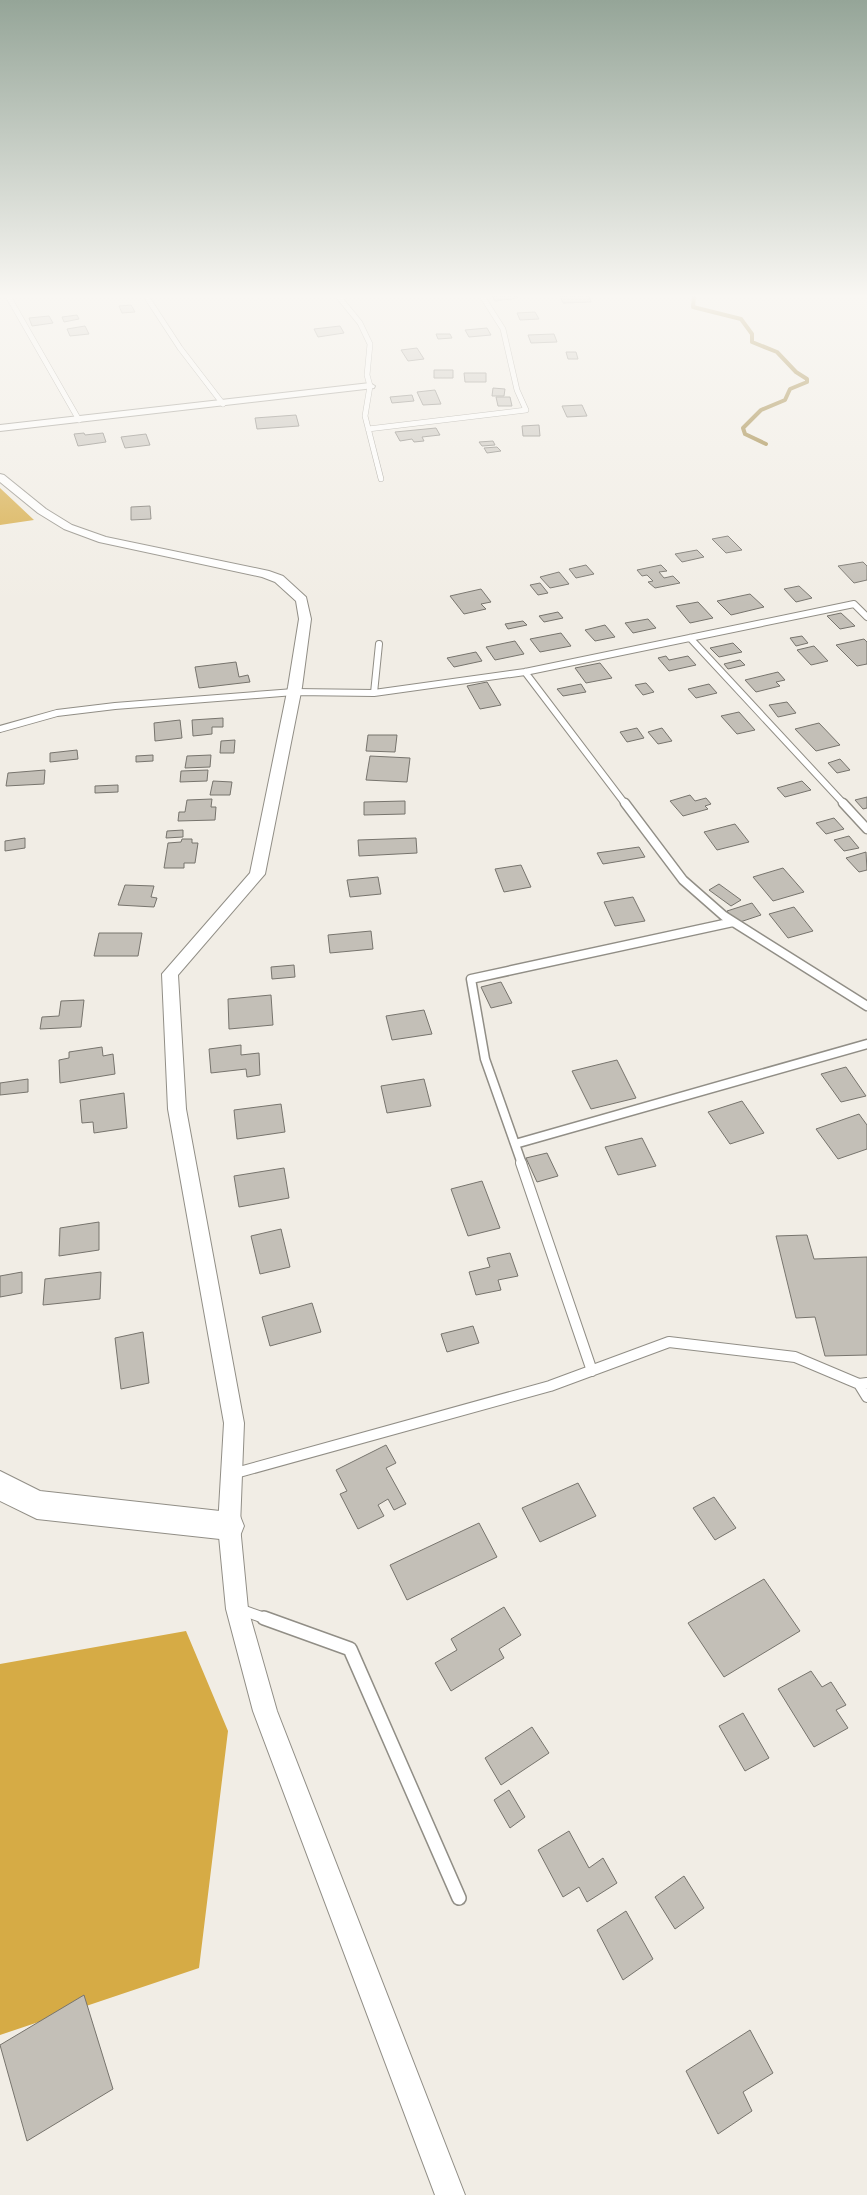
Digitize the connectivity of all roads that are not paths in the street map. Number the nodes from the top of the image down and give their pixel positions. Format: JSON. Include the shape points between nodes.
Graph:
{"nodes":[{"id":1,"x":67,"y":398,"type":"edge"},
{"id":2,"x":219,"y":398,"type":"edge"},
{"id":3,"x":268,"y":398,"type":"edge"},
{"id":4,"x":368,"y":398,"type":"edge"},
{"id":5,"x":521,"y":398,"type":"edge"},
{"id":6,"x":223,"y":404,"type":"junction"},
{"id":7,"x":79,"y":420,"type":"junction"},
{"id":8,"x":0,"y":428,"type":"edge"},
{"id":9,"x":368,"y":429,"type":"junction"},
{"id":10,"x":0,"y":477,"type":"edge"},
{"id":11,"x":381,"y":479,"type":"dead end"},
{"id":12,"x":867,"y":617,"type":"edge"},
{"id":13,"x":690,"y":638,"type":"junction"},
{"id":14,"x":379,"y":644,"type":"dead end"},
{"id":15,"x":525,"y":672,"type":"junction"},
{"id":16,"x":294,"y":692,"type":"junction"},
{"id":17,"x":374,"y":693,"type":"junction"},
{"id":18,"x":0,"y":729,"type":"edge"},
{"id":19,"x":867,"y":829,"type":"edge"},
{"id":20,"x":733,"y":922,"type":"junction"},
{"id":21,"x":867,"y":1006,"type":"edge"},
{"id":22,"x":867,"y":1044,"type":"edge"},
{"id":23,"x":515,"y":1144,"type":"junction"},
{"id":24,"x":592,"y":1371,"type":"junction"},
{"id":25,"x":863,"y":1384,"type":"edge"},
{"id":26,"x":867,"y":1397,"type":"edge"},
{"id":27,"x":232,"y":1474,"type":"junction"},
{"id":28,"x":0,"y":1485,"type":"edge"},
{"id":29,"x":230,"y":1526,"type":"junction"},
{"id":30,"x":237,"y":1609,"type":"junction"},
{"id":31,"x":459,"y":1898,"type":"dead end"},
{"id":32,"x":450,"y":2195,"type":"edge"}],
"edges":[{"from":1,"to":7,"type":"lane"},
{"from":2,"to":6,"type":"lane"},
{"from":3,"to":6,"type":"street"},
{"from":4,"to":9,"type":"lane","via":[[364,416]]},
{"from":5,"to":9,"type":"lane","via":[[526,410]]},
{"from":6,"to":7,"type":"street"},
{"from":7,"to":8,"type":"street"},
{"from":9,"to":11,"type":"lane"},
{"from":10,"to":16,"type":"street","via":[[42,511],[68,527],[103,540],[279,579],[302,600],[305,620]]},
{"from":12,"to":13,"type":"lane","via":[[854,604]]},
{"from":13,"to":15,"type":"lane"},
{"from":13,"to":19,"type":"lane"},
{"from":14,"to":17,"type":"lane"},
{"from":15,"to":17,"type":"lane"},
{"from":15,"to":20,"type":"lane","via":[[684,880]]},
{"from":16,"to":17,"type":"lane"},
{"from":16,"to":18,"type":"lane","via":[[57,713]]},
{"from":16,"to":27,"type":"street","via":[[257,874],[170,974],[177,1109],[234,1422]]},
{"from":20,"to":21,"type":"lane"},
{"from":20,"to":23,"type":"lane","via":[[471,980],[485,1059]]},
{"from":22,"to":23,"type":"lane"},
{"from":23,"to":24,"type":"lane"},
{"from":24,"to":25,"type":"lane","via":[[669,1342],[795,1357]]},
{"from":24,"to":27,"type":"lane","via":[[550,1386]]},
{"from":25,"to":26,"type":"lane"},
{"from":27,"to":29,"type":"street"},
{"from":28,"to":29,"type":"street","via":[[36,1505]]},
{"from":29,"to":30,"type":"street"},
{"from":30,"to":31,"type":"lane","via":[[350,1649]]},
{"from":30,"to":32,"type":"street","via":[[265,1711]]}]}
